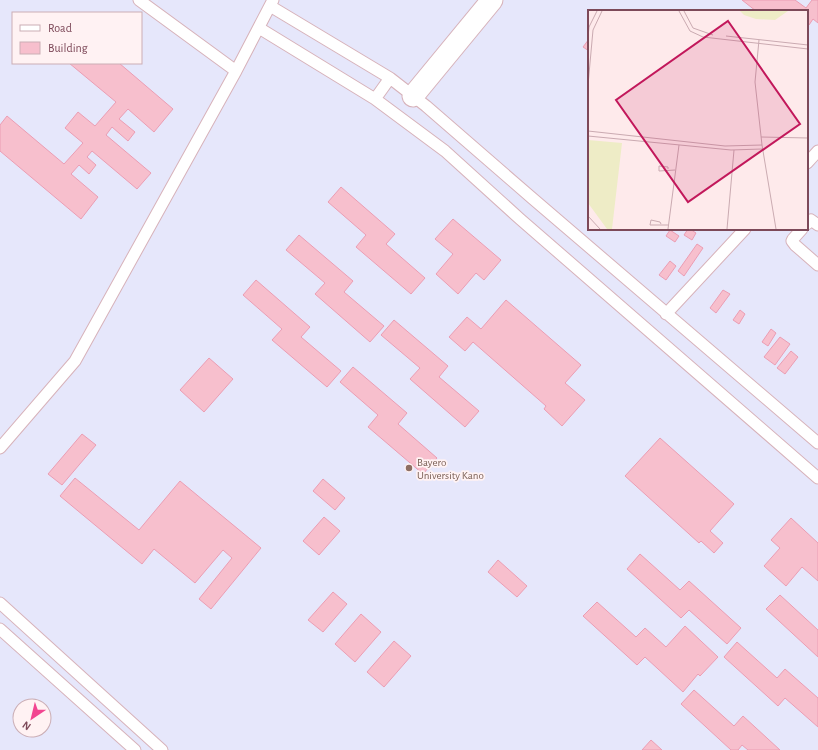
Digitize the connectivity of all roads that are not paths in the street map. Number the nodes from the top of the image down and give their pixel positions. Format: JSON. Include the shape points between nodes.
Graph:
{"nodes":[{"id":1,"x":139,"y":0,"type":"edge"},
{"id":2,"x":492,"y":0,"type":"edge"},
{"id":3,"x":272,"y":3,"type":"edge"},
{"id":4,"x":259,"y":28,"type":"junction"},
{"id":5,"x":236,"y":71,"type":"junction"},
{"id":6,"x":390,"y":78,"type":"junction"},
{"id":7,"x":413,"y":96,"type":"junction"},
{"id":8,"x":375,"y":99,"type":"junction"},
{"id":9,"x":818,"y":151,"type":"edge"},
{"id":10,"x":808,"y":162,"type":"edge"},
{"id":11,"x":808,"y":223,"type":"edge"},
{"id":12,"x":818,"y":225,"type":"edge"},
{"id":13,"x":744,"y":230,"type":"edge"},
{"id":14,"x":801,"y":230,"type":"edge"},
{"id":15,"x":818,"y":265,"type":"edge"},
{"id":16,"x":666,"y":314,"type":"junction"},
{"id":17,"x":818,"y":443,"type":"edge"},
{"id":18,"x":0,"y":448,"type":"edge"},
{"id":19,"x":818,"y":477,"type":"edge"},
{"id":20,"x":0,"y":603,"type":"edge"},
{"id":21,"x":0,"y":629,"type":"edge"},
{"id":22,"x":159,"y":749,"type":"edge"},
{"id":23,"x":135,"y":750,"type":"edge"}],
"edges":[{"from":1,"to":5,"type":"lane"},
{"from":2,"to":7,"type":"street"},
{"from":3,"to":4,"type":"lane"},
{"from":3,"to":6,"type":"lane"},
{"from":4,"to":5,"type":"lane"},
{"from":4,"to":8,"type":"lane"},
{"from":5,"to":18,"type":"lane","via":[[75,360]]},
{"from":6,"to":7,"type":"lane"},
{"from":6,"to":8,"type":"lane"},
{"from":7,"to":16,"type":"lane"},
{"from":8,"to":19,"type":"lane","via":[[445,151]]},
{"from":9,"to":10,"type":"lane"},
{"from":11,"to":12,"type":"lane","via":[[811,220]]},
{"from":13,"to":16,"type":"lane"},
{"from":14,"to":15,"type":"lane","via":[[792,241]]},
{"from":16,"to":17,"type":"lane"},
{"from":20,"to":22,"type":"lane"},
{"from":21,"to":23,"type":"lane"}]}
